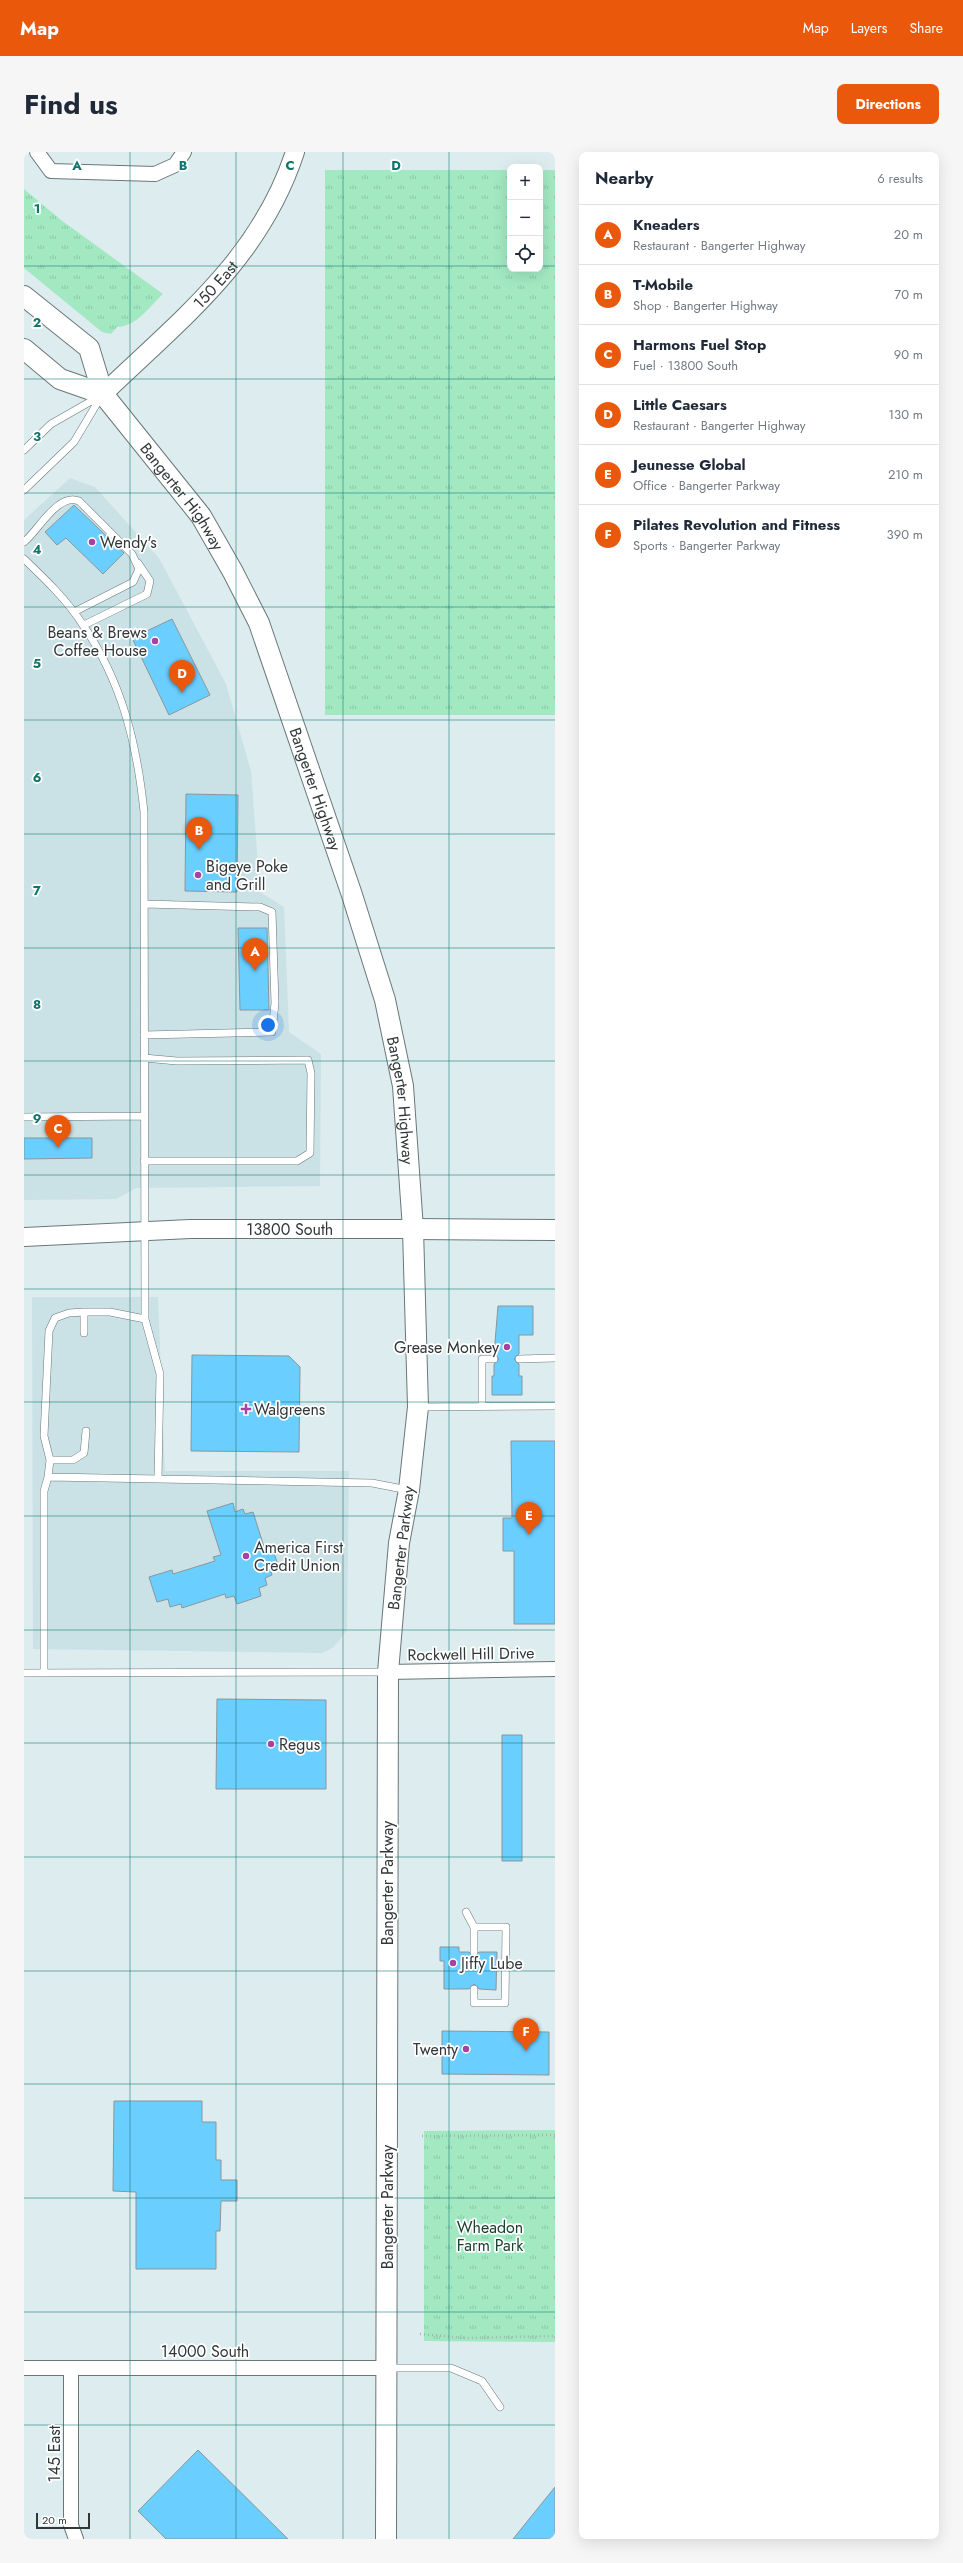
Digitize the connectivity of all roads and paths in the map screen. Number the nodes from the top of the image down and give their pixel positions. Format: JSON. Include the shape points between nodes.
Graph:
{"nodes":[{"id":1,"x":37,"y":152,"type":"edge"},
{"id":2,"x":184,"y":152,"type":"edge"},
{"id":3,"x":295,"y":152,"type":"edge"},
{"id":4,"x":24,"y":296,"type":"edge"},
{"id":5,"x":24,"y":349,"type":"edge"},
{"id":6,"x":103,"y":394,"type":"junction"},
{"id":7,"x":24,"y":450,"type":"edge"},
{"id":8,"x":24,"y":490,"type":"edge"},
{"id":9,"x":24,"y":542,"type":"edge"},
{"id":10,"x":132,"y":554,"type":"junction"},
{"id":11,"x":24,"y":559,"type":"edge"},
{"id":12,"x":74,"y":612,"type":"junction"},
{"id":13,"x":84,"y":625,"type":"junction"},
{"id":14,"x":144,"y":904,"type":"junction"},
{"id":15,"x":144,"y":1035,"type":"junction"},
{"id":16,"x":144,"y":1058,"type":"junction"},
{"id":17,"x":143,"y":1116,"type":"junction"},
{"id":18,"x":24,"y":1117,"type":"edge"},
{"id":19,"x":144,"y":1161,"type":"junction"},
{"id":20,"x":413,"y":1229,"type":"junction"},
{"id":21,"x":555,"y":1230,"type":"edge"},
{"id":22,"x":144,"y":1232,"type":"junction"},
{"id":23,"x":24,"y":1237,"type":"edge"},
{"id":24,"x":84,"y":1312,"type":"junction"},
{"id":25,"x":145,"y":1319,"type":"junction"},
{"id":26,"x":84,"y":1333,"type":"dead end"},
{"id":27,"x":555,"y":1358,"type":"edge"},
{"id":28,"x":494,"y":1359,"type":"dead end"},
{"id":29,"x":519,"y":1359,"type":"dead end"},
{"id":30,"x":482,"y":1406,"type":"junction"},
{"id":31,"x":555,"y":1406,"type":"edge"},
{"id":32,"x":418,"y":1407,"type":"junction"},
{"id":33,"x":86,"y":1431,"type":"dead end"},
{"id":34,"x":50,"y":1460,"type":"junction"},
{"id":35,"x":48,"y":1477,"type":"junction"},
{"id":36,"x":158,"y":1480,"type":"junction"},
{"id":37,"x":409,"y":1490,"type":"junction"},
{"id":38,"x":555,"y":1670,"type":"edge"},
{"id":39,"x":388,"y":1672,"type":"junction"},
{"id":40,"x":24,"y":1673,"type":"edge"},
{"id":41,"x":44,"y":1673,"type":"junction"},
{"id":42,"x":466,"y":1912,"type":"dead end"},
{"id":43,"x":474,"y":1927,"type":"junction"},
{"id":44,"x":474,"y":1952,"type":"dead end"},
{"id":45,"x":474,"y":1989,"type":"dead end"},
{"id":46,"x":555,"y":2135,"type":"edge"},
{"id":47,"x":422,"y":2136,"type":"dead end"},
{"id":48,"x":420,"y":2334,"type":"dead end"},
{"id":49,"x":555,"y":2336,"type":"edge"},
{"id":50,"x":24,"y":2368,"type":"edge"},
{"id":51,"x":71,"y":2368,"type":"junction"},
{"id":52,"x":387,"y":2368,"type":"junction"},
{"id":53,"x":500,"y":2407,"type":"dead end"},
{"id":54,"x":76,"y":2539,"type":"edge"},
{"id":55,"x":386,"y":2539,"type":"edge"}],
"edges":[{"from":1,"to":2,"type":"street","via":[[51,171],[155,174],[175,166]]},
{"from":3,"to":6,"type":"street","name":"150 East","via":[[274,205],[236,264]]},
{"from":4,"to":6,"type":"main road","name":"Bangerter Highway","via":[[89,348]]},
{"from":5,"to":6,"type":"main road","via":[[60,379]]},
{"from":6,"to":7,"type":"lane","name":"150 East","via":[[51,424]]},
{"from":6,"to":8,"type":"lane","name":"150 East","via":[[74,442]]},
{"from":6,"to":20,"type":"main road","name":"Bangerter Highway","via":[[202,516],[259,623],[385,1000],[403,1086]]},
{"from":9,"to":10,"type":"lane","via":[[54,510],[66,500],[73,499],[79,501]]},
{"from":10,"to":12,"type":"lane","via":[[138,569],[134,582]]},
{"from":10,"to":13,"type":"lane","via":[[150,581],[147,594]]},
{"from":11,"to":12,"type":"lane"},
{"from":12,"to":13,"type":"lane"},
{"from":13,"to":14,"type":"lane","via":[[105,663],[125,710],[138,760],[144,812]]},
{"from":14,"to":15,"type":"lane"},
{"from":14,"to":15,"type":"lane","via":[[260,907],[272,912],[275,1003],[272,1032]]},
{"from":15,"to":16,"type":"lane"},
{"from":16,"to":17,"type":"lane"},
{"from":16,"to":19,"type":"lane","via":[[177,1061],[308,1060],[311,1073],[310,1153],[297,1161]]},
{"from":17,"to":18,"type":"lane"},
{"from":17,"to":19,"type":"lane"},
{"from":19,"to":22,"type":"lane"},
{"from":20,"to":21,"type":"main road","name":"13800 South"},
{"from":20,"to":22,"type":"street","name":"13800 South","via":[[190,1229]]},
{"from":20,"to":32,"type":"main road","name":"Bangerter Parkway"},
{"from":22,"to":23,"type":"street","name":"13800 South"},
{"from":22,"to":25,"type":"lane"},
{"from":24,"to":25,"type":"lane","via":[[110,1312]]},
{"from":24,"to":26,"type":"lane"},
{"from":24,"to":34,"type":"lane","via":[[69,1313],[55,1318],[49,1331],[44,1436]]},
{"from":25,"to":36,"type":"lane","via":[[160,1374]]},
{"from":27,"to":29,"type":"lane"},
{"from":28,"to":30,"type":"lane","via":[[482,1359]]},
{"from":30,"to":31,"type":"lane"},
{"from":30,"to":32,"type":"lane"},
{"from":32,"to":37,"type":"main road","name":"Bangerter Parkway"},
{"from":33,"to":34,"type":"lane","via":[[84,1453],[73,1460]]},
{"from":34,"to":35,"type":"lane"},
{"from":35,"to":36,"type":"lane"},
{"from":35,"to":41,"type":"lane","via":[[44,1491]]},
{"from":36,"to":37,"type":"lane","via":[[372,1483]]},
{"from":37,"to":39,"type":"main road","name":"Bangerter Parkway","via":[[399,1543]]},
{"from":38,"to":39,"type":"street","name":"Rockwell Hill Drive"},
{"from":39,"to":41,"type":"lane"},
{"from":39,"to":52,"type":"main road","name":"Bangerter Parkway"},
{"from":40,"to":41,"type":"lane"},
{"from":42,"to":43,"type":"lane"},
{"from":43,"to":44,"type":"lane"},
{"from":43,"to":45,"type":"lane","via":[[506,1927],[505,2002],[474,2003]]},
{"from":46,"to":47,"type":"path"},
{"from":48,"to":49,"type":"path","via":[[465,2338]]},
{"from":50,"to":51,"type":"street","name":"14000 South"},
{"from":51,"to":52,"type":"street","name":"14000 South"},
{"from":51,"to":54,"type":"street","name":"145 East","via":[[71,2525]]},
{"from":52,"to":53,"type":"lane","via":[[451,2368],[482,2381]]},
{"from":52,"to":55,"type":"main road","name":"Bangerter Parkway"}]}
